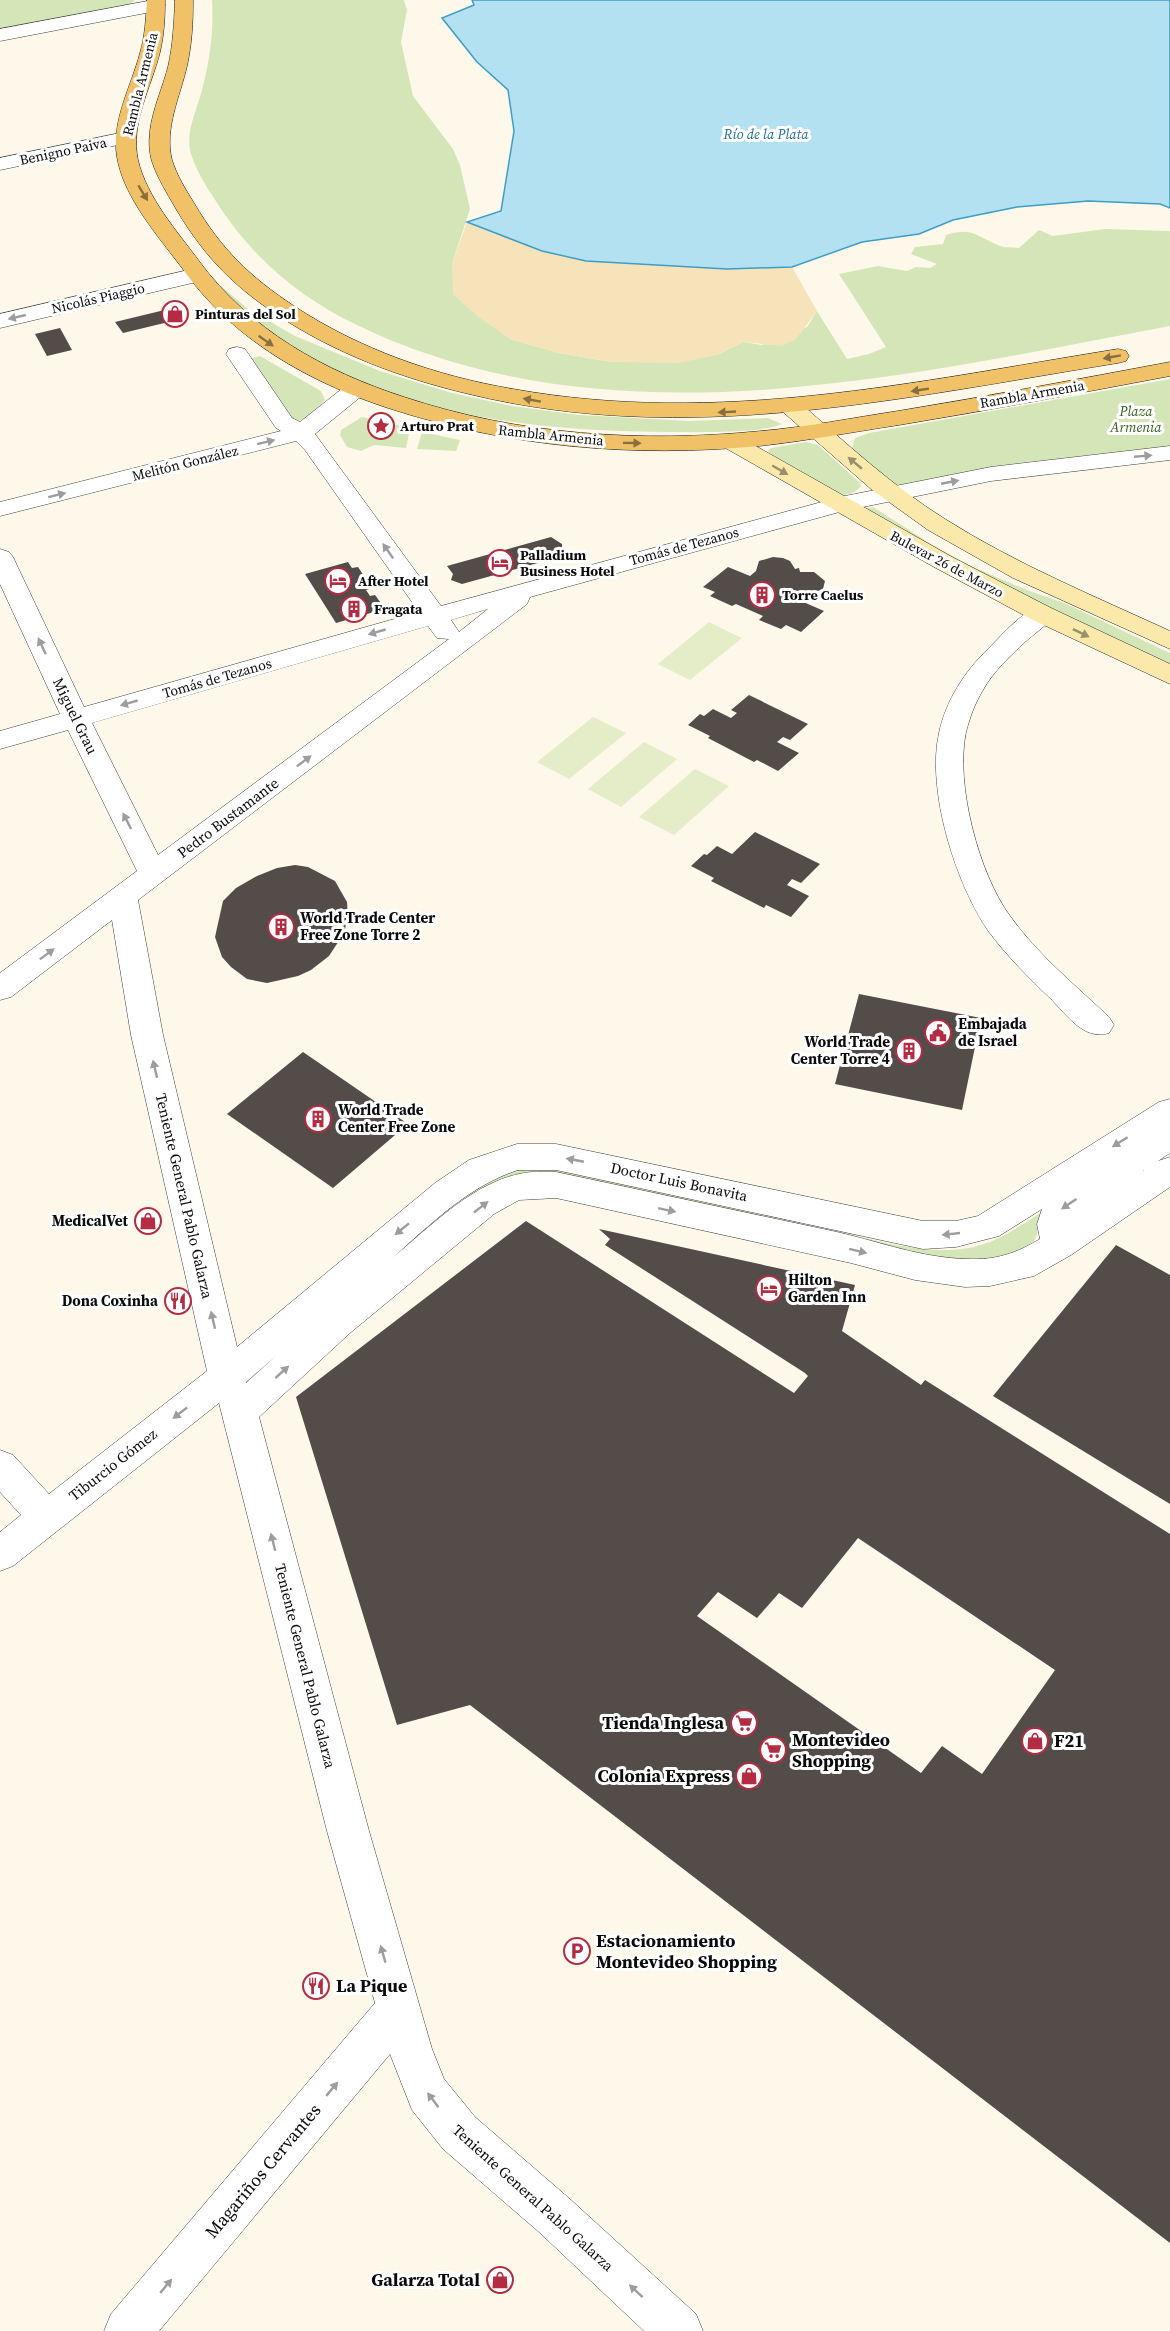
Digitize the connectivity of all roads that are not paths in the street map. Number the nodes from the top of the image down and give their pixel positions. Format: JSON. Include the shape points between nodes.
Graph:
{"nodes":[{"id":1,"x":184,"y":0,"type":"edge"},
{"id":2,"x":156,"y":3,"type":"edge"},
{"id":3,"x":0,"y":35,"type":"edge"},
{"id":4,"x":125,"y":138,"type":"junction"},
{"id":5,"x":0,"y":164,"type":"edge"},
{"id":6,"x":197,"y":275,"type":"junction"},
{"id":7,"x":0,"y":321,"type":"edge"},
{"id":8,"x":364,"y":352,"type":"junction"},
{"id":9,"x":1135,"y":353,"type":"dead end"},
{"id":10,"x":237,"y":354,"type":"dead end"},
{"id":11,"x":1170,"y":369,"type":"edge"},
{"id":12,"x":357,"y":389,"type":"junction"},
{"id":13,"x":791,"y":407,"type":"junction"},
{"id":14,"x":818,"y":430,"type":"junction"},
{"id":15,"x":301,"y":433,"type":"junction"},
{"id":16,"x":730,"y":441,"type":"junction"},
{"id":17,"x":1170,"y":453,"type":"edge"},
{"id":18,"x":893,"y":494,"type":"junction"},
{"id":19,"x":840,"y":504,"type":"junction"},
{"id":20,"x":0,"y":509,"type":"edge"},
{"id":21,"x":0,"y":557,"type":"edge"},
{"id":22,"x":528,"y":589,"type":"junction"},
{"id":23,"x":1042,"y":614,"type":"junction"},
{"id":24,"x":434,"y":616,"type":"junction"},
{"id":25,"x":1170,"y":641,"type":"edge"},
{"id":26,"x":456,"y":647,"type":"junction"},
{"id":27,"x":1170,"y":675,"type":"edge"},
{"id":28,"x":75,"y":718,"type":"junction"},
{"id":29,"x":0,"y":740,"type":"edge"},
{"id":30,"x":153,"y":874,"type":"junction"},
{"id":31,"x":123,"y":897,"type":"junction"},
{"id":32,"x":0,"y":989,"type":"edge"},
{"id":33,"x":1098,"y":1025,"type":"dead end"},
{"id":34,"x":1170,"y":1111,"type":"edge"},
{"id":35,"x":1170,"y":1137,"type":"edge"},
{"id":36,"x":1167,"y":1176,"type":"edge"},
{"id":37,"x":1059,"y":1245,"type":"junction"},
{"id":38,"x":233,"y":1395,"type":"junction"},
{"id":39,"x":0,"y":1466,"type":"edge"},
{"id":40,"x":46,"y":1518,"type":"junction"},
{"id":41,"x":0,"y":1554,"type":"edge"},
{"id":42,"x":398,"y":2010,"type":"junction"},
{"id":43,"x":128,"y":2331,"type":"edge"},
{"id":44,"x":679,"y":2331,"type":"edge"}],
"edges":[{"from":1,"to":8,"type":"main road","name":"Rambla Armenia","via":[[180,56],[159,138],[166,172],[219,256],[236,273],[290,314]]},
{"from":2,"to":3,"type":"street"},
{"from":2,"to":4,"type":"main road","name":"Rambla Armenia","via":[[153,41]]},
{"from":4,"to":5,"type":"street","name":"Benigno Paiva"},
{"from":4,"to":6,"type":"main road","name":"Rambla Armenia","one_way":true,"via":[[129,163],[141,191]]},
{"from":6,"to":7,"type":"street","name":"Nicolás Piaggio","one_way":true},
{"from":6,"to":8,"type":"main road","via":[[225,280],[251,305],[284,325]]},
{"from":6,"to":12,"type":"main road","name":"Rambla Armenia","one_way":true,"via":[[252,332],[301,363]]},
{"from":13,"to":8,"type":"main road","name":"Rambla Armenia","one_way":true,"via":[[667,413],[555,404],[461,386]]},
{"from":9,"to":13,"type":"main road","name":"Rambla Armenia","one_way":true,"via":[[927,389]]},
{"from":10,"to":15,"type":"street","via":[[284,423]]},
{"from":11,"to":14,"type":"main road","name":"Rambla Armenia"},
{"from":12,"to":15,"type":"street","name":"Melitón González"},
{"from":12,"to":16,"type":"main road","name":"Rambla Armenia","one_way":true,"via":[[449,419],[525,433],[630,443]]},
{"from":13,"to":14,"type":"street","name":"Bulevar 26 de Marzo"},
{"from":14,"to":16,"type":"main road","name":"Rambla Armenia"},
{"from":18,"to":14,"type":"street","name":"Bulevar 26 de Marzo","one_way":true},
{"from":20,"to":15,"type":"street","name":"Melitón González","one_way":true},
{"from":24,"to":15,"type":"street","one_way":true},
{"from":16,"to":19,"type":"street","name":"Bulevar 26 de Marzo","one_way":true},
{"from":18,"to":17,"type":"street","name":"Tomás de Tezanos","one_way":true,"via":[[990,474]]},
{"from":18,"to":19,"type":"street","name":"Tomás de Tezanos"},
{"from":18,"to":25,"type":"street","name":"Bulevar 26 de Marzo","via":[[972,545]]},
{"from":19,"to":22,"type":"street","name":"Tomás de Tezanos"},
{"from":19,"to":23,"type":"street","name":"Bulevar 26 de Marzo"},
{"from":28,"to":21,"type":"street","name":"Miguel Grau","one_way":true},
{"from":22,"to":24,"type":"street","name":"Tomás de Tezanos"},
{"from":22,"to":26,"type":"street","name":"Pedro Bustamante"},
{"from":23,"to":27,"type":"street","name":"Bulevar 26 de Marzo","one_way":true},
{"from":23,"to":33,"type":"street","via":[[1000,650],[971,685],[950,740],[951,795],[971,871],[1006,934]]},
{"from":24,"to":26,"type":"street"},
{"from":24,"to":28,"type":"street","name":"Tomás de Tezanos","one_way":true},
{"from":30,"to":26,"type":"street","name":"Pedro Bustamante","one_way":true},
{"from":28,"to":29,"type":"street","name":"Tomás de Tezanos"},
{"from":30,"to":28,"type":"street","name":"Miguel Grau","one_way":true},
{"from":30,"to":31,"type":"street","name":"Pedro Bustamante"},
{"from":32,"to":31,"type":"street","name":"Pedro Bustamante","one_way":true},
{"from":38,"to":31,"type":"street","name":"Teniente General Pablo Galarza","one_way":true,"via":[[147,1035]]},
{"from":34,"to":38,"type":"street","name":"Doctor Luis Bonavita","one_way":true,"via":[[987,1227],[956,1234],[923,1235],[556,1156],[517,1157],[481,1169],[447,1192]]},
{"from":35,"to":37,"type":"street","one_way":true,"via":[[1058,1211],[1053,1229]]},
{"from":36,"to":37,"type":"street","name":"Doctor Luis Bonavita"},
{"from":38,"to":37,"type":"street","name":"Doctor Luis Bonavita","one_way":true,"via":[[279,1375],[487,1202],[531,1184],[556,1185],[939,1271],[990,1272],[1022,1266]]},
{"from":38,"to":40,"type":"street","name":"Tiburcio Gómez","one_way":true},
{"from":42,"to":38,"type":"street","name":"Teniente General Pablo Galarza","one_way":true},
{"from":39,"to":40,"type":"street"},
{"from":40,"to":41,"type":"street","name":"Tiburcio Gómez"},
{"from":43,"to":42,"type":"street","name":"Magariños Cervantes","one_way":true},
{"from":44,"to":42,"type":"street","name":"Teniente General Pablo Galarza","one_way":true,"via":[[459,2133],[428,2094]]}]}
